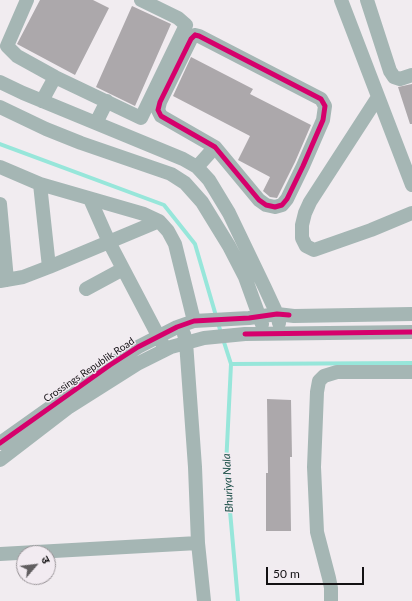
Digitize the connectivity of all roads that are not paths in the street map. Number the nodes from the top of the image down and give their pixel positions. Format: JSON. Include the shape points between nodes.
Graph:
{"nodes":[{"id":1,"x":27,"y":0,"type":"edge"},
{"id":2,"x":141,"y":0,"type":"edge"},
{"id":3,"x":367,"y":0,"type":"edge"},
{"id":4,"x":345,"y":1,"type":"edge"},
{"id":5,"x":412,"y":75,"type":"edge"},
{"id":6,"x":55,"y":76,"type":"junction"},
{"id":7,"x":0,"y":82,"type":"edge"},
{"id":8,"x":378,"y":97,"type":"junction"},
{"id":9,"x":42,"y":100,"type":"junction"},
{"id":10,"x":107,"y":102,"type":"junction"},
{"id":11,"x":0,"y":107,"type":"edge"},
{"id":12,"x":96,"y":123,"type":"junction"},
{"id":13,"x":215,"y":147,"type":"junction"},
{"id":14,"x":0,"y":167,"type":"edge"},
{"id":15,"x":197,"y":167,"type":"junction"},
{"id":16,"x":40,"y":184,"type":"junction"},
{"id":17,"x":412,"y":184,"type":"edge"},
{"id":18,"x":90,"y":199,"type":"junction"},
{"id":19,"x":0,"y":204,"type":"edge"},
{"id":20,"x":412,"y":213,"type":"edge"},
{"id":21,"x":159,"y":221,"type":"junction"},
{"id":22,"x":109,"y":242,"type":"junction"},
{"id":23,"x":49,"y":267,"type":"junction"},
{"id":24,"x":123,"y":269,"type":"junction"},
{"id":25,"x":4,"y":280,"type":"edge"},
{"id":26,"x":86,"y":288,"type":"dead end"},
{"id":27,"x":277,"y":314,"type":"junction"},
{"id":28,"x":412,"y":314,"type":"edge"},
{"id":29,"x":259,"y":316,"type":"junction"},
{"id":30,"x":193,"y":322,"type":"junction"},
{"id":31,"x":412,"y":332,"type":"edge"},
{"id":32,"x":265,"y":334,"type":"junction"},
{"id":33,"x":281,"y":334,"type":"junction"},
{"id":34,"x":159,"y":336,"type":"junction"},
{"id":35,"x":186,"y":342,"type":"junction"},
{"id":36,"x":165,"y":350,"type":"junction"},
{"id":37,"x":412,"y":372,"type":"edge"},
{"id":38,"x":3,"y":445,"type":"edge"},
{"id":39,"x":198,"y":543,"type":"junction"},
{"id":40,"x":0,"y":554,"type":"edge"},
{"id":41,"x":204,"y":601,"type":"edge"},
{"id":42,"x":331,"y":601,"type":"edge"}],
"edges":[{"from":1,"to":6,"type":"street","via":[[7,46],[16,56]]},
{"from":2,"to":10,"type":"street","via":[[178,18],[184,22],[185,27],[141,118]]},
{"from":3,"to":5,"type":"street","via":[[394,77],[400,79]]},
{"from":4,"to":8,"type":"street"},
{"from":6,"to":9,"type":"street"},
{"from":6,"to":10,"type":"street"},
{"from":7,"to":9,"type":"street"},
{"from":8,"to":17,"type":"street"},
{"from":8,"to":20,"type":"street","via":[[310,202],[304,219],[302,238],[306,246],[314,250]]},
{"from":9,"to":12,"type":"street"},
{"from":10,"to":12,"type":"street"},
{"from":11,"to":29,"type":"street","via":[[80,143],[171,174],[185,182],[202,202],[229,246]]},
{"from":12,"to":15,"type":"street"},
{"from":13,"to":13,"type":"street","via":[[259,200],[275,207],[282,205],[323,120],[325,106],[321,99],[195,35],[158,110],[161,116]]},
{"from":13,"to":15,"type":"street"},
{"from":14,"to":16,"type":"street"},
{"from":15,"to":27,"type":"street","via":[[209,180],[229,213]]},
{"from":16,"to":18,"type":"street"},
{"from":16,"to":23,"type":"street"},
{"from":18,"to":21,"type":"street","via":[[144,214]]},
{"from":18,"to":22,"type":"street"},
{"from":19,"to":25,"type":"street"},
{"from":21,"to":22,"type":"street"},
{"from":21,"to":30,"type":"street","via":[[175,244]]},
{"from":22,"to":23,"type":"street"},
{"from":22,"to":24,"type":"street"},
{"from":23,"to":25,"type":"street","via":[[23,277]]},
{"from":24,"to":26,"type":"street"},
{"from":24,"to":34,"type":"street"},
{"from":27,"to":28,"type":"street","name":"Crossings Republik Road"},
{"from":27,"to":29,"type":"street","name":"Crossings Republik Road"},
{"from":27,"to":33,"type":"street"},
{"from":29,"to":30,"type":"street","name":"Crossings Republik Road"},
{"from":29,"to":32,"type":"street"},
{"from":30,"to":34,"type":"street","name":"Crossings Republik Road"},
{"from":30,"to":35,"type":"street"},
{"from":31,"to":33,"type":"street"},
{"from":32,"to":33,"type":"street"},
{"from":32,"to":35,"type":"street","via":[[204,338]]},
{"from":34,"to":36,"type":"street"},
{"from":34,"to":38,"type":"street","name":"Crossings Republik Road","via":[[110,365]]},
{"from":35,"to":36,"type":"street"},
{"from":35,"to":39,"type":"street"},
{"from":36,"to":38,"type":"street","via":[[137,364]]},
{"from":37,"to":42,"type":"street","via":[[337,372],[324,376],[319,381],[314,467],[317,532],[329,578]]},
{"from":39,"to":40,"type":"street"},
{"from":39,"to":41,"type":"street"}]}
